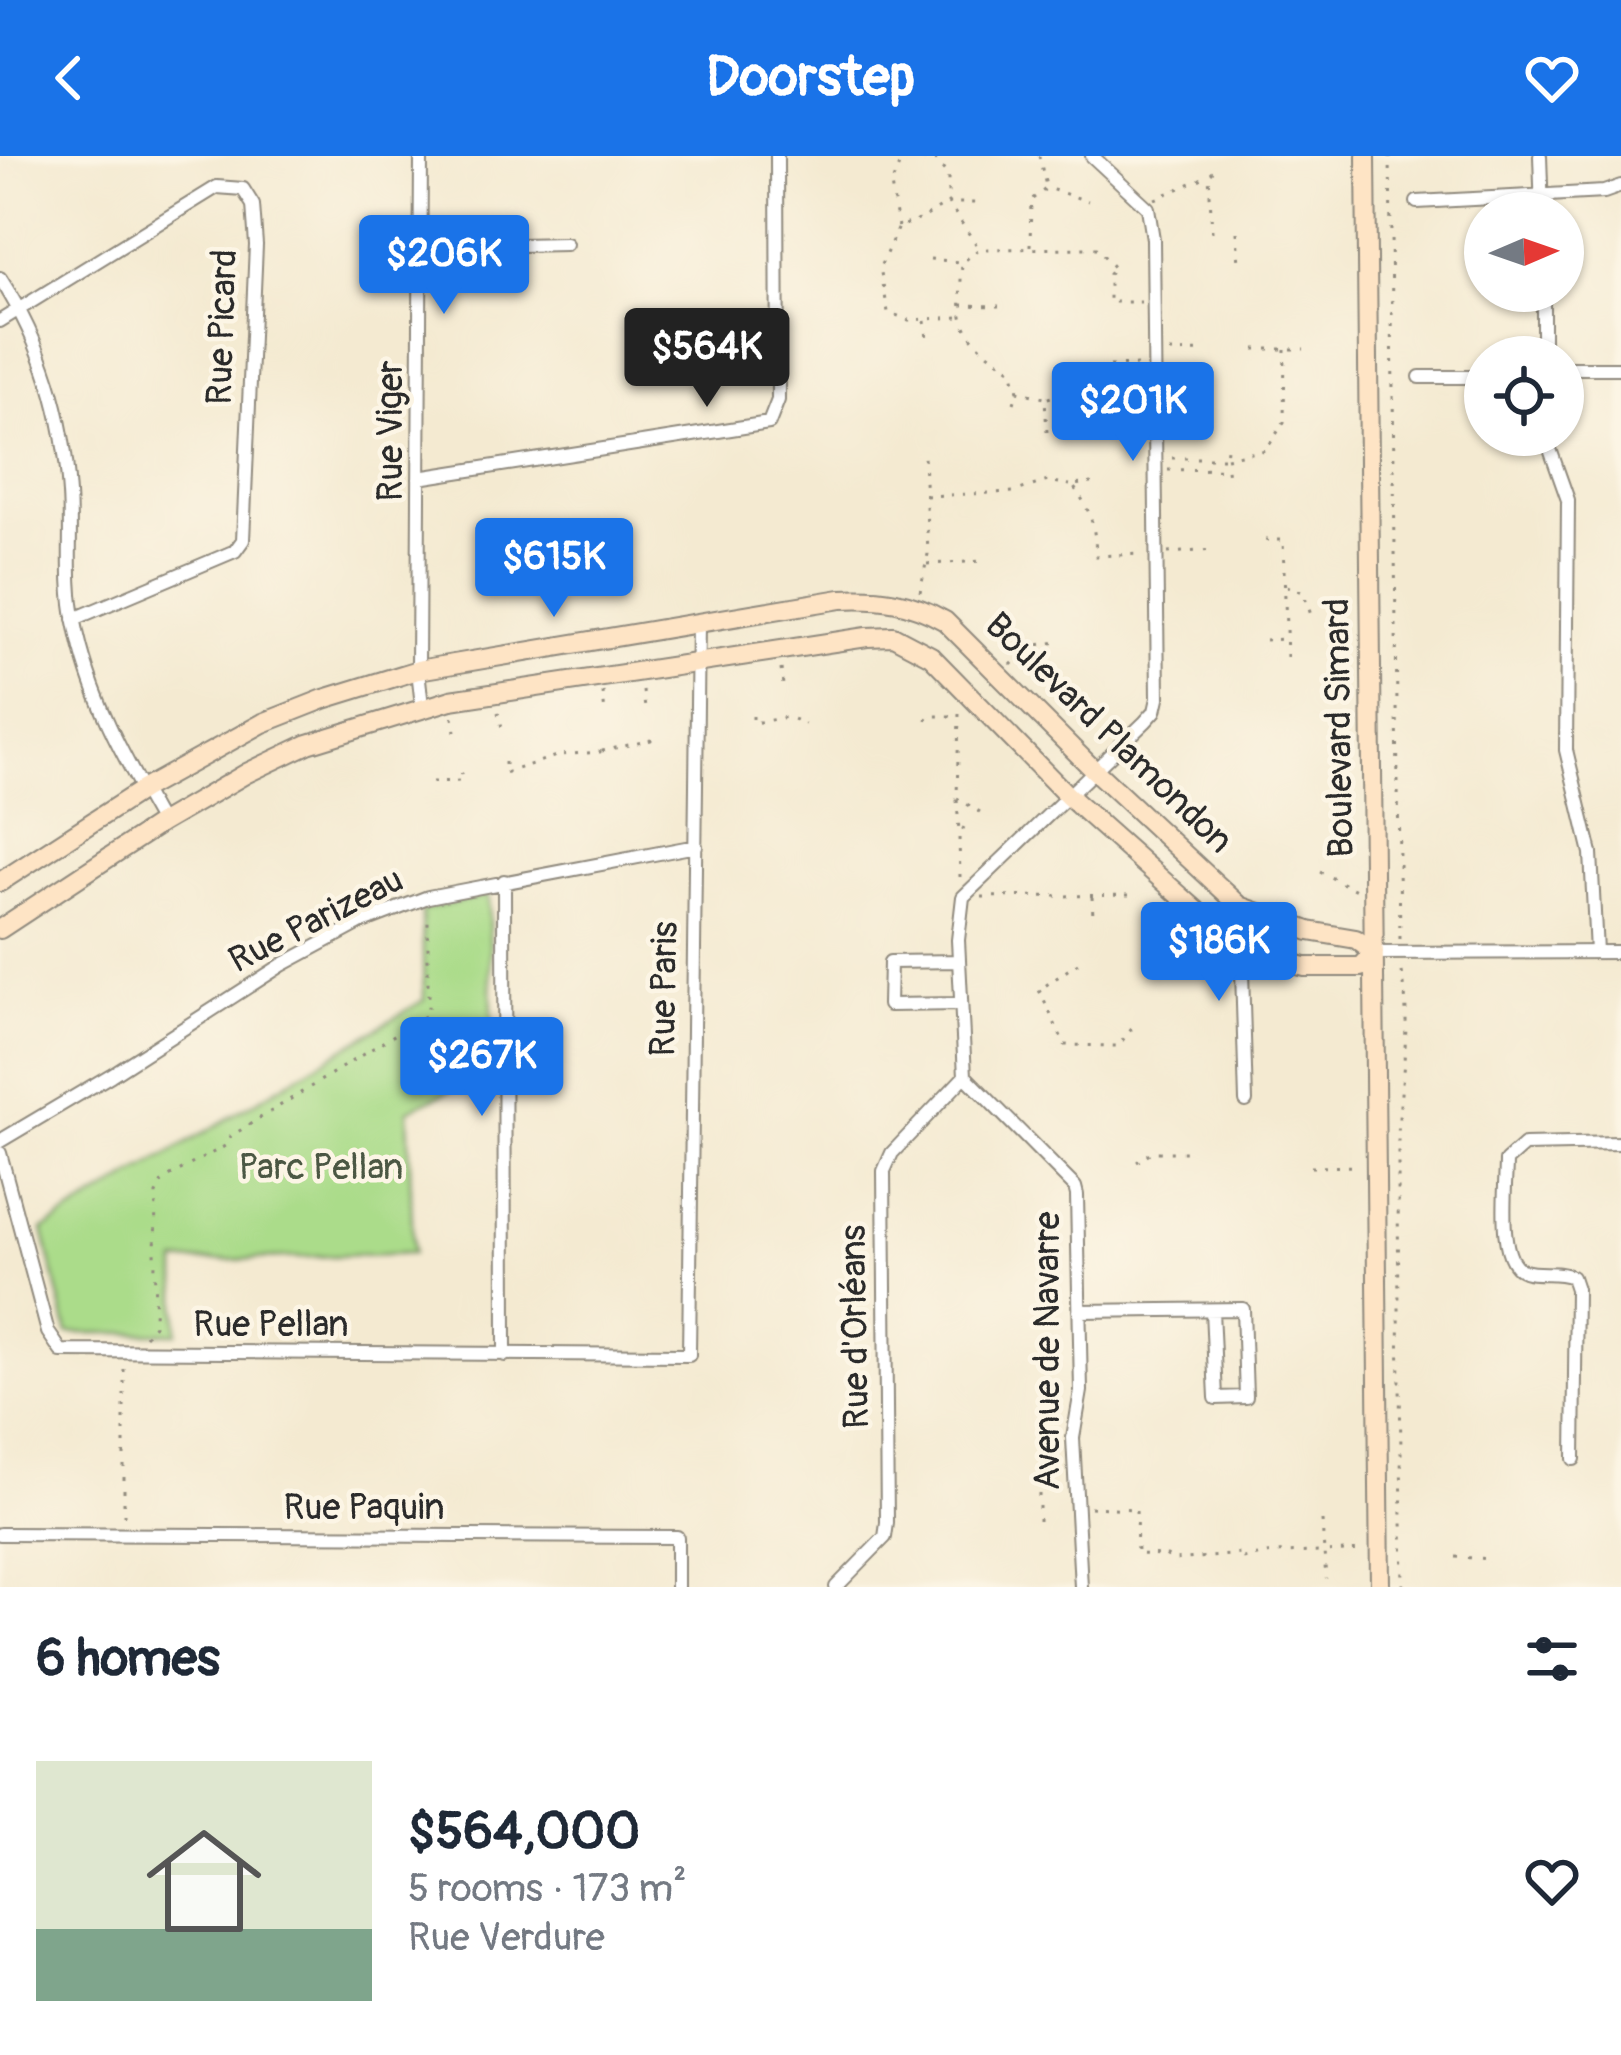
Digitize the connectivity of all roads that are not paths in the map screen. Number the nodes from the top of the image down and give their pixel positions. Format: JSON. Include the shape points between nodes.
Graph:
{"nodes":[{"id":1,"x":421,"y":156,"type":"edge"},
{"id":2,"x":777,"y":156,"type":"edge"},
{"id":3,"x":1092,"y":156,"type":"edge"},
{"id":4,"x":1366,"y":156,"type":"edge"},
{"id":5,"x":1540,"y":156,"type":"edge"},
{"id":6,"x":1621,"y":186,"type":"edge"},
{"id":7,"x":1540,"y":192,"type":"edge"},
{"id":8,"x":1584,"y":193,"type":"edge"},
{"id":9,"x":1464,"y":200,"type":"edge"},
{"id":10,"x":1417,"y":202,"type":"dead end"},
{"id":11,"x":566,"y":244,"type":"dead end"},
{"id":12,"x":421,"y":247,"type":"junction"},
{"id":13,"x":0,"y":278,"type":"edge"},
{"id":14,"x":20,"y":308,"type":"junction"},
{"id":15,"x":0,"y":321,"type":"edge"},
{"id":16,"x":1584,"y":368,"type":"edge"},
{"id":17,"x":1621,"y":368,"type":"edge"},
{"id":18,"x":1420,"y":377,"type":"dead end"},
{"id":19,"x":1464,"y":377,"type":"edge"},
{"id":20,"x":1553,"y":456,"type":"edge"},
{"id":21,"x":419,"y":478,"type":"junction"},
{"id":22,"x":74,"y":619,"type":"junction"},
{"id":23,"x":698,"y":623,"type":"junction"},
{"id":24,"x":699,"y":661,"type":"junction"},
{"id":25,"x":418,"y":670,"type":"junction"},
{"id":26,"x":422,"y":706,"type":"junction"},
{"id":27,"x":1094,"y":770,"type":"junction"},
{"id":28,"x":142,"y":790,"type":"junction"},
{"id":29,"x":1068,"y":796,"type":"junction"},
{"id":30,"x":161,"y":823,"type":"junction"},
{"id":31,"x":696,"y":846,"type":"junction"},
{"id":32,"x":504,"y":881,"type":"junction"},
{"id":33,"x":0,"y":882,"type":"edge"},
{"id":34,"x":1240,"y":906,"type":"junction"},
{"id":35,"x":3,"y":919,"type":"edge"},
{"id":36,"x":1241,"y":950,"type":"junction"},
{"id":37,"x":1596,"y":952,"type":"junction"},
{"id":38,"x":1621,"y":952,"type":"edge"},
{"id":39,"x":1374,"y":953,"type":"junction"},
{"id":40,"x":959,"y":961,"type":"junction"},
{"id":41,"x":961,"y":1004,"type":"junction"},
{"id":42,"x":965,"y":1076,"type":"junction"},
{"id":43,"x":1246,"y":1101,"type":"dead end"},
{"id":44,"x":0,"y":1141,"type":"edge"},
{"id":45,"x":1621,"y":1143,"type":"edge"},
{"id":46,"x":0,"y":1153,"type":"edge"},
{"id":47,"x":1212,"y":1310,"type":"junction"},
{"id":48,"x":1079,"y":1311,"type":"junction"},
{"id":49,"x":505,"y":1355,"type":"junction"},
{"id":50,"x":689,"y":1355,"type":"joint"},
{"id":51,"x":1574,"y":1460,"type":"dead end"},
{"id":52,"x":0,"y":1534,"type":"edge"},
{"id":53,"x":677,"y":1587,"type":"edge"},
{"id":54,"x":836,"y":1587,"type":"edge"},
{"id":55,"x":1081,"y":1587,"type":"edge"},
{"id":56,"x":1380,"y":1587,"type":"edge"}],
"edges":[{"from":1,"to":12,"type":"street","name":"Rue Viger"},
{"from":2,"to":21,"type":"street","via":[[778,400],[769,424]]},
{"from":3,"to":27,"type":"street","via":[[1148,208],[1153,239],[1158,698],[1155,711]]},
{"from":4,"to":39,"type":"street","name":"Boulevard Simard"},
{"from":5,"to":7,"type":"street"},
{"from":6,"to":8,"type":"street"},
{"from":9,"to":10,"type":"street"},
{"from":11,"to":12,"type":"street"},
{"from":12,"to":21,"type":"street","name":"Rue Viger"},
{"from":13,"to":14,"type":"street"},
{"from":14,"to":15,"type":"street"},
{"from":14,"to":22,"type":"street","via":[[62,420]]},
{"from":14,"to":22,"type":"street","name":"Rue Picard","via":[[217,187],[243,189],[253,205],[243,540],[235,551]]},
{"from":16,"to":17,"type":"street"},
{"from":18,"to":19,"type":"street"},
{"from":20,"to":37,"type":"street","via":[[1568,500],[1566,750],[1592,853]]},
{"from":21,"to":25,"type":"street","name":"Rue Viger"},
{"from":22,"to":28,"type":"street","via":[[102,717]]},
{"from":23,"to":24,"type":"street","name":"Rue Paris"},
{"from":23,"to":25,"type":"street","name":"Boulevard Plamondon"},
{"from":23,"to":27,"type":"street","name":"Boulevard Plamondon","via":[[841,599],[917,605],[946,621]]},
{"from":24,"to":26,"type":"street","name":"Boulevard Plamondon"},
{"from":24,"to":29,"type":"street","name":"Boulevard Plamondon","via":[[893,636],[931,656]]},
{"from":24,"to":31,"type":"street","name":"Rue Paris"},
{"from":25,"to":26,"type":"street","name":"Rue Viger"},
{"from":25,"to":28,"type":"street","name":"Boulevard Plamondon","via":[[263,723]]},
{"from":26,"to":30,"type":"street","name":"Boulevard Plamondon","via":[[308,744]]},
{"from":27,"to":29,"type":"street"},
{"from":27,"to":34,"type":"street","name":"Boulevard Plamondon"},
{"from":28,"to":30,"type":"street"},
{"from":28,"to":33,"type":"street","name":"Boulevard Plamondon"},
{"from":29,"to":36,"type":"street","name":"Boulevard Plamondon"},
{"from":29,"to":40,"type":"street","via":[[963,897]]},
{"from":30,"to":35,"type":"street","name":"Boulevard Plamondon"},
{"from":31,"to":32,"type":"street","name":"Rue Parizeau"},
{"from":31,"to":50,"type":"street","name":"Rue Paris"},
{"from":32,"to":44,"type":"street","name":"Rue Parizeau","via":[[360,923]]},
{"from":32,"to":49,"type":"street"},
{"from":34,"to":36,"type":"street"},
{"from":34,"to":39,"type":"street","name":"Boulevard Plamondon","via":[[1356,940]]},
{"from":36,"to":39,"type":"street","name":"Boulevard Plamondon","via":[[1305,967],[1360,967]]},
{"from":36,"to":43,"type":"street"},
{"from":37,"to":38,"type":"street"},
{"from":37,"to":39,"type":"street"},
{"from":39,"to":56,"type":"street","name":"Boulevard Simard"},
{"from":40,"to":41,"type":"street"},
{"from":40,"to":41,"type":"street","via":[[890,962],[889,1005]]},
{"from":41,"to":42,"type":"street"},
{"from":42,"to":48,"type":"street","name":"Avenue de Navarre","via":[[1075,1187]]},
{"from":42,"to":54,"type":"street","name":"Rue d'Orléans","via":[[884,1171],[887,1523],[885,1537]]},
{"from":45,"to":51,"type":"street","via":[[1524,1145],[1506,1161],[1506,1251],[1516,1268],[1572,1276],[1576,1289]]},
{"from":46,"to":49,"type":"street","name":"Rue Pellan","via":[[48,1332],[61,1351]]},
{"from":47,"to":47,"type":"street","via":[[1243,1309],[1246,1397],[1216,1397]]},
{"from":47,"to":48,"type":"street"},
{"from":48,"to":55,"type":"street","name":"Avenue de Navarre","via":[[1073,1438]]},
{"from":49,"to":50,"type":"street","name":"Rue Pellan"},
{"from":52,"to":53,"type":"street","name":"Rue Paquin","via":[[677,1537]]}]}
